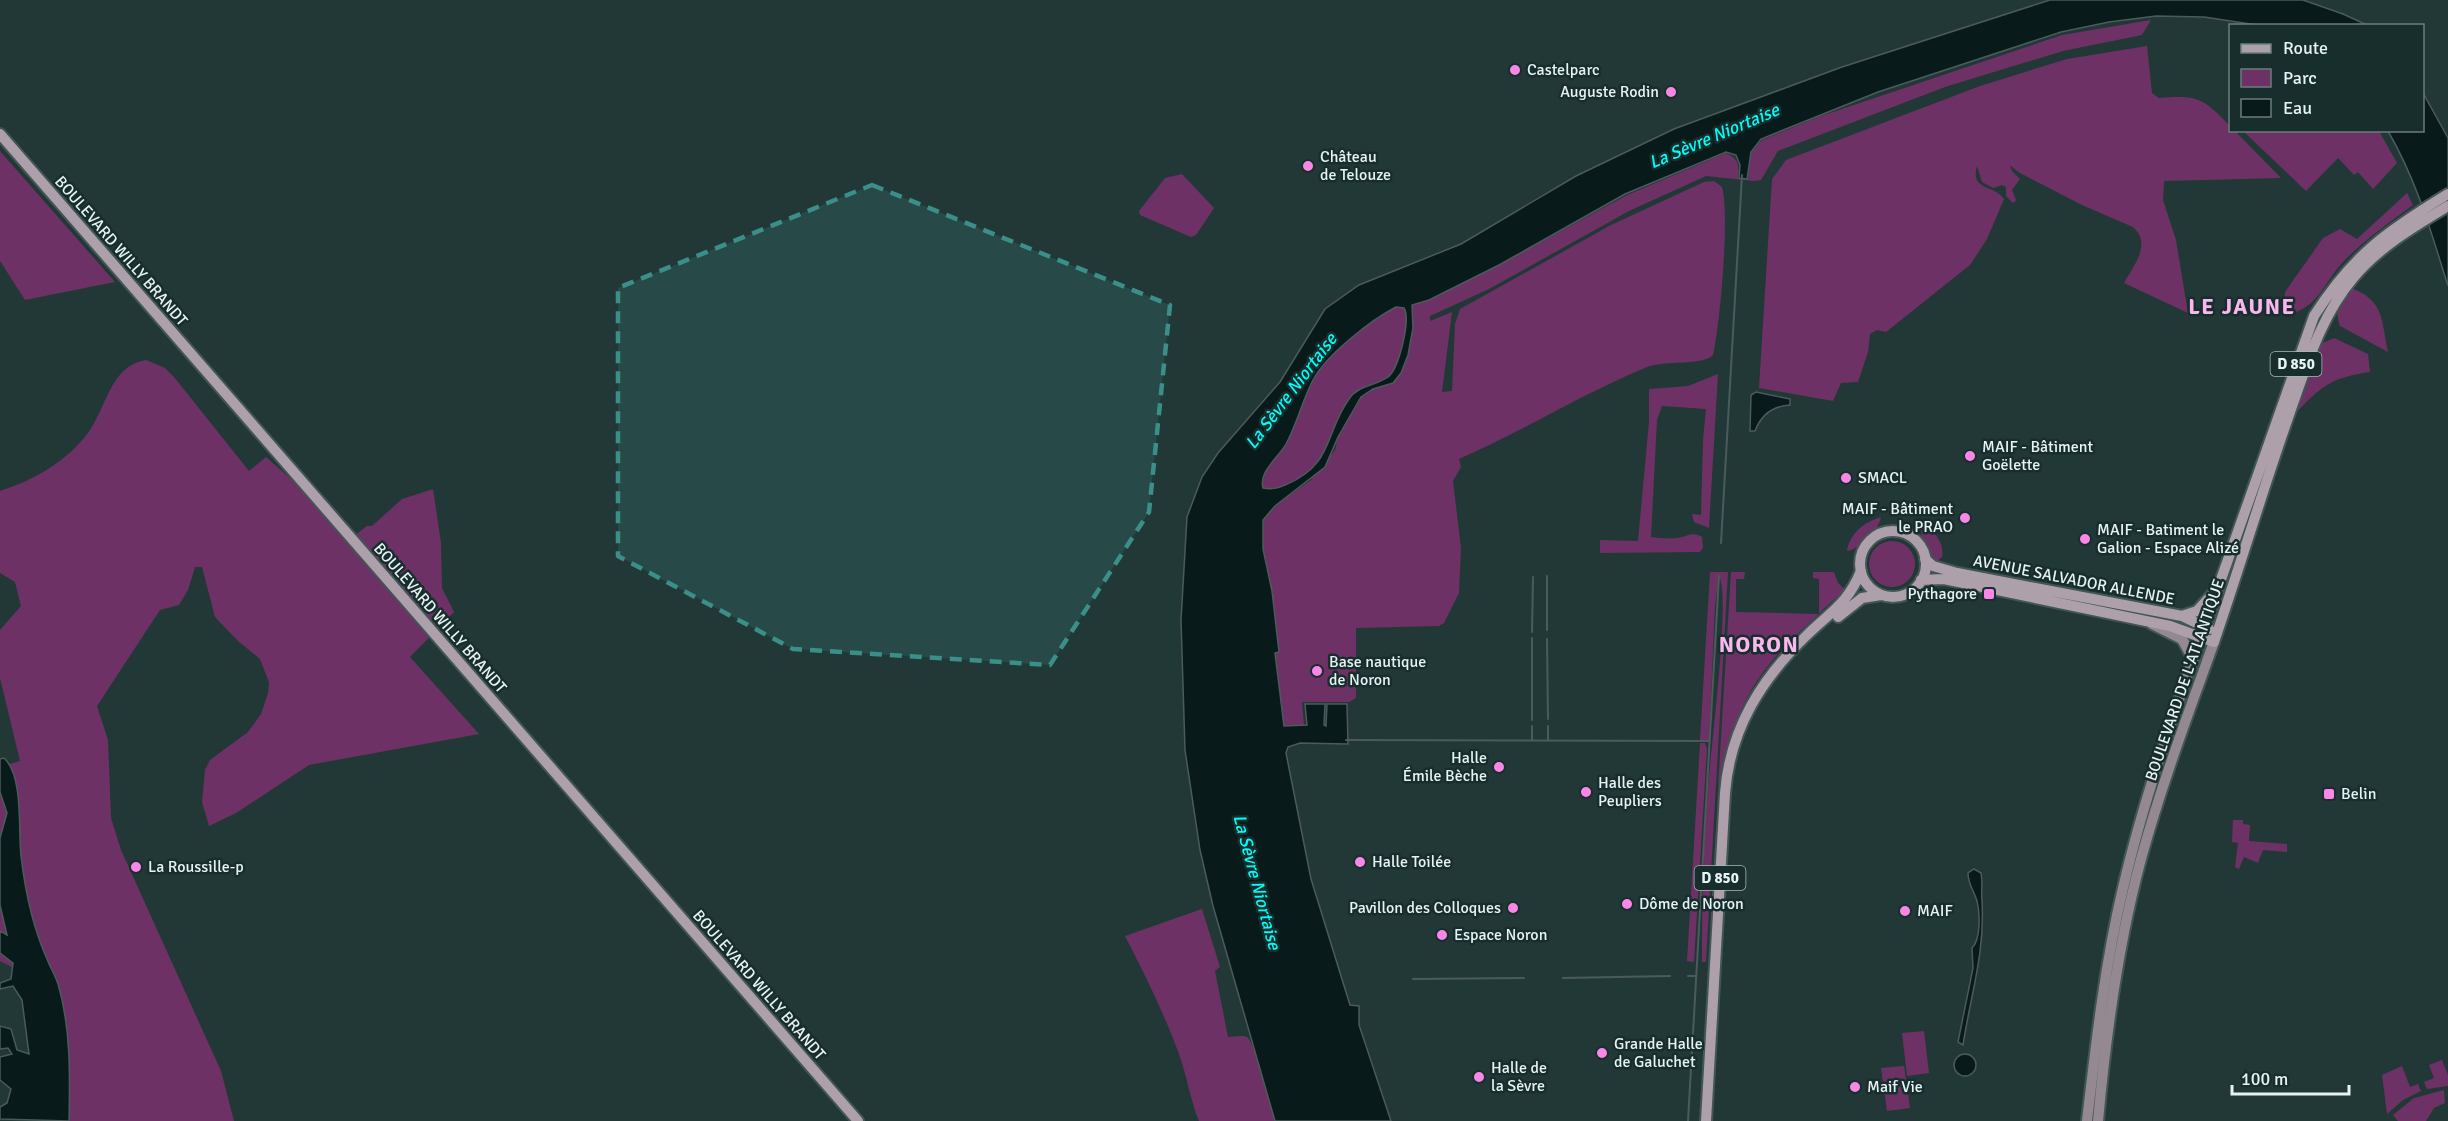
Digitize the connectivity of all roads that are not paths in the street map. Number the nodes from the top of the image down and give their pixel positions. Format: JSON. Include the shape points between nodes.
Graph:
{"nodes":[{"id":1,"x":0,"y":134,"type":"edge"},
{"id":2,"x":2448,"y":194,"type":"edge"},
{"id":3,"x":2448,"y":206,"type":"edge"},
{"id":4,"x":2413,"y":222,"type":"junction"},
{"id":5,"x":1925,"y":560,"type":"junction"},
{"id":6,"x":1861,"y":571,"type":"junction"},
{"id":7,"x":1921,"y":580,"type":"junction"},
{"id":8,"x":2218,"y":589,"type":"junction"},
{"id":9,"x":1881,"y":595,"type":"junction"},
{"id":10,"x":2182,"y":616,"type":"junction"},
{"id":11,"x":2146,"y":621,"type":"junction"},
{"id":12,"x":2203,"y":632,"type":"junction"},
{"id":13,"x":2215,"y":638,"type":"junction"},
{"id":14,"x":1790,"y":653,"type":"junction"},
{"id":15,"x":2193,"y":659,"type":"junction"},
{"id":16,"x":858,"y":1121,"type":"edge"},
{"id":17,"x":1706,"y":1121,"type":"edge"},
{"id":18,"x":2087,"y":1121,"type":"edge"},
{"id":19,"x":2098,"y":1121,"type":"edge"}],
"edges":[{"from":1,"to":16,"type":"main road","name":"BOULEVARD WILLY BRANDT"},
{"from":2,"to":4,"type":"main road","name":"BOULEVARD DE L'ATLANTIQUE","number":"D 850"},
{"from":3,"to":4,"type":"main road","name":"BOULEVARD DE L'ATLANTIQUE","number":"D 850"},
{"from":4,"to":8,"type":"main road","name":"BOULEVARD DE L'ATLANTIQUE","number":"D 850","via":[[2383,235],[2354,262],[2314,316]]},
{"from":4,"to":13,"type":"main road","name":"BOULEVARD DE L'ATLANTIQUE","number":"D 850","via":[[2365,265],[2322,324]]},
{"from":5,"to":6,"type":"main road","via":[[1912,537],[1889,531],[1875,536],[1866,545],[1860,559]]},
{"from":5,"to":7,"type":"main road"},
{"from":5,"to":10,"type":"main road","name":"AVENUE SALVADOR ALLENDE","via":[[1957,573]]},
{"from":6,"to":9,"type":"main road","via":[[1868,586]]},
{"from":6,"to":14,"type":"main road","number":"D 850","via":[[1849,597]]},
{"from":7,"to":9,"type":"main road","via":[[1905,594]]},
{"from":7,"to":11,"type":"main road","name":"AVENUE SALVADOR ALLENDE","via":[[1944,579]]},
{"from":8,"to":10,"type":"main road","name":"BOULEVARD DE L'ATLANTIQUE","via":[[2194,613]]},
{"from":8,"to":12,"type":"main road","name":"BOULEVARD DE L'ATLANTIQUE","number":"D 850"},
{"from":9,"to":14,"type":"main road","number":"D 850","via":[[1857,601]]},
{"from":10,"to":12,"type":"main road","name":"AVENUE SALVADOR ALLENDE"},
{"from":11,"to":12,"type":"main road","name":"AVENUE SALVADOR ALLENDE"},
{"from":11,"to":15,"type":"main road","via":[[2182,639]]},
{"from":12,"to":13,"type":"main road","name":"AVENUE SALVADOR ALLENDE"},
{"from":12,"to":15,"type":"main road","name":"BOULEVARD DE L'ATLANTIQUE"},
{"from":13,"to":19,"type":"main road","name":"BOULEVARD DE L'ATLANTIQUE","via":[[2152,819],[2134,889],[2113,996]]},
{"from":14,"to":17,"type":"main road","number":"D 850","via":[[1767,678],[1752,703],[1737,734],[1727,770]]},
{"from":15,"to":18,"type":"main road","name":"BOULEVARD DE L'ATLANTIQUE","via":[[2158,761],[2123,888],[2103,996]]}]}
